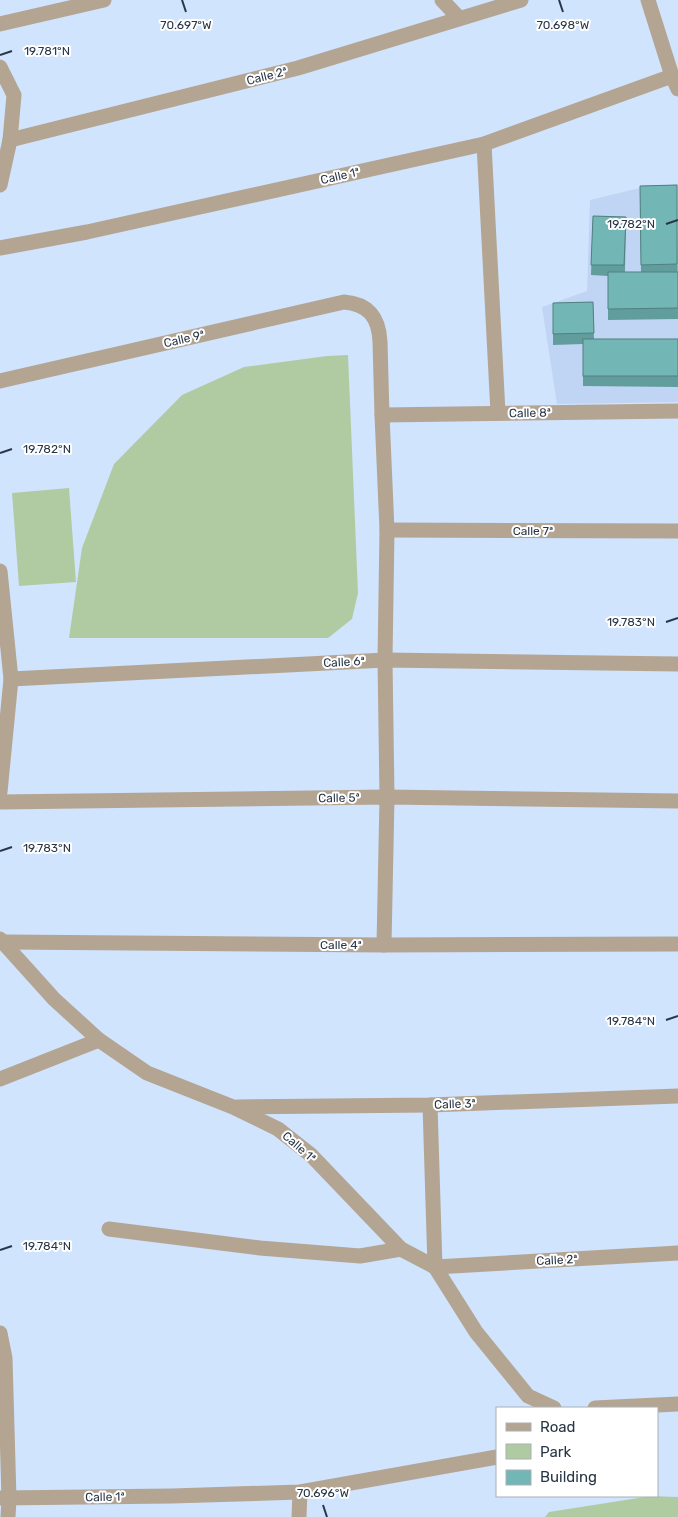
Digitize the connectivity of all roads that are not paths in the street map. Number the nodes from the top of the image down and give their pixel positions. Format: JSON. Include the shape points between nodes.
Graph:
{"nodes":[{"id":1,"x":104,"y":0,"type":"edge"},
{"id":2,"x":442,"y":0,"type":"edge"},
{"id":3,"x":521,"y":0,"type":"edge"},
{"id":4,"x":648,"y":0,"type":"edge"},
{"id":5,"x":459,"y":18,"type":"junction"},
{"id":6,"x":0,"y":24,"type":"edge"},
{"id":7,"x":0,"y":67,"type":"edge"},
{"id":8,"x":675,"y":82,"type":"edge"},
{"id":9,"x":10,"y":140,"type":"junction"},
{"id":10,"x":484,"y":144,"type":"junction"},
{"id":11,"x":0,"y":185,"type":"edge"},
{"id":12,"x":0,"y":248,"type":"edge"},
{"id":13,"x":0,"y":380,"type":"edge"},
{"id":14,"x":678,"y":411,"type":"edge"},
{"id":15,"x":498,"y":413,"type":"junction"},
{"id":16,"x":382,"y":415,"type":"junction"},
{"id":17,"x":387,"y":530,"type":"junction"},
{"id":18,"x":678,"y":531,"type":"edge"},
{"id":19,"x":0,"y":571,"type":"edge"},
{"id":20,"x":385,"y":660,"type":"junction"},
{"id":21,"x":678,"y":664,"type":"edge"},
{"id":22,"x":11,"y":679,"type":"junction"},
{"id":23,"x":0,"y":792,"type":"edge"},
{"id":24,"x":386,"y":797,"type":"junction"},
{"id":25,"x":678,"y":800,"type":"edge"},
{"id":26,"x":0,"y":802,"type":"edge"},
{"id":27,"x":2,"y":940,"type":"edge"},
{"id":28,"x":678,"y":944,"type":"edge"},
{"id":29,"x":384,"y":945,"type":"junction"},
{"id":30,"x":99,"y":1040,"type":"junction"},
{"id":31,"x":0,"y":1079,"type":"edge"},
{"id":32,"x":678,"y":1096,"type":"edge"},
{"id":33,"x":430,"y":1104,"type":"junction"},
{"id":34,"x":233,"y":1107,"type":"junction"},
{"id":35,"x":109,"y":1228,"type":"dead end"},
{"id":36,"x":400,"y":1249,"type":"junction"},
{"id":37,"x":678,"y":1253,"type":"edge"},
{"id":38,"x":436,"y":1267,"type":"junction"},
{"id":39,"x":0,"y":1333,"type":"edge"},
{"id":40,"x":3,"y":1372,"type":"edge"},
{"id":41,"x":678,"y":1404,"type":"edge"},
{"id":42,"x":552,"y":1407,"type":"edge"},
{"id":43,"x":616,"y":1407,"type":"edge"},
{"id":44,"x":496,"y":1457,"type":"edge"},
{"id":45,"x":300,"y":1492,"type":"junction"},
{"id":46,"x":5,"y":1499,"type":"edge"},
{"id":47,"x":8,"y":1517,"type":"edge"},
{"id":48,"x":299,"y":1517,"type":"edge"}],
"edges":[{"from":1,"to":6,"type":"street"},
{"from":2,"to":5,"type":"street"},
{"from":3,"to":5,"type":"street","name":"Calle 2ª"},
{"from":4,"to":8,"type":"street"},
{"from":5,"to":9,"type":"street","name":"Calle 2ª","via":[[298,68]]},
{"from":7,"to":9,"type":"street","via":[[14,95]]},
{"from":8,"to":10,"type":"street","name":"Calle 1ª"},
{"from":9,"to":11,"type":"street"},
{"from":10,"to":12,"type":"street","name":"Calle 1ª","via":[[87,232]]},
{"from":10,"to":15,"type":"street"},
{"from":13,"to":16,"type":"street","name":"Calle 9ª","via":[[344,302],[357,303],[367,309],[380,331]]},
{"from":14,"to":15,"type":"street","name":"Calle 8ª"},
{"from":15,"to":16,"type":"street","name":"Calle 8ª"},
{"from":16,"to":17,"type":"street"},
{"from":17,"to":18,"type":"street","name":"Calle 7ª"},
{"from":17,"to":20,"type":"street"},
{"from":19,"to":22,"type":"street"},
{"from":20,"to":21,"type":"street","name":"Calle 6ª"},
{"from":20,"to":22,"type":"street","name":"Calle 6ª"},
{"from":20,"to":24,"type":"street"},
{"from":22,"to":23,"type":"street"},
{"from":24,"to":25,"type":"street","name":"Calle 5ª"},
{"from":24,"to":26,"type":"street","name":"Calle 5ª"},
{"from":24,"to":29,"type":"street"},
{"from":27,"to":29,"type":"street","name":"Calle 4ª"},
{"from":27,"to":30,"type":"street","name":"Calle 1ª","via":[[54,999]]},
{"from":28,"to":29,"type":"street","name":"Calle 4ª"},
{"from":30,"to":31,"type":"street"},
{"from":30,"to":34,"type":"street","name":"Calle 1ª","via":[[146,1073]]},
{"from":32,"to":33,"type":"street","name":"Calle 3ª"},
{"from":33,"to":34,"type":"street","name":"Calle 3ª"},
{"from":33,"to":38,"type":"street"},
{"from":34,"to":36,"type":"street","name":"Calle 1ª","via":[[278,1129],[311,1156]]},
{"from":35,"to":36,"type":"street","via":[[260,1248],[360,1256]]},
{"from":36,"to":38,"type":"street","name":"Calle 1ª"},
{"from":37,"to":38,"type":"street","name":"Calle 2ª"},
{"from":38,"to":42,"type":"street","via":[[476,1332],[528,1396]]},
{"from":39,"to":40,"type":"street","via":[[5,1358]]},
{"from":40,"to":46,"type":"street"},
{"from":41,"to":43,"type":"street"},
{"from":44,"to":45,"type":"street","name":"Calle 1ª"},
{"from":45,"to":46,"type":"street","name":"Calle 1ª"},
{"from":45,"to":48,"type":"street"},
{"from":46,"to":47,"type":"street"}]}
